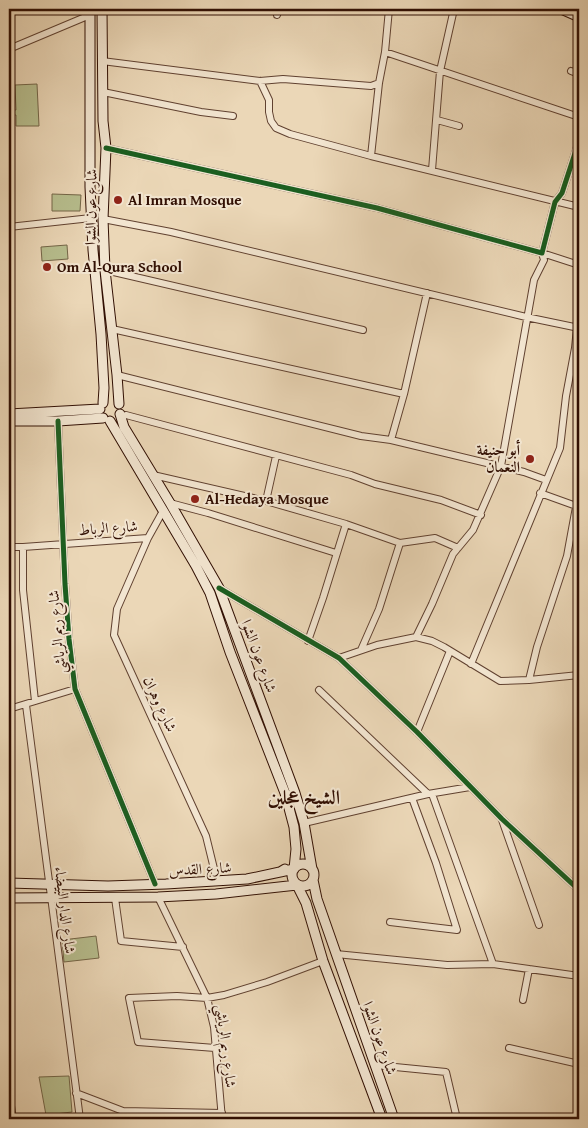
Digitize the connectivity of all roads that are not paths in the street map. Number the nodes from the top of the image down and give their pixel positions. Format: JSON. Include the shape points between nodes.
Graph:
{"nodes":[{"id":1,"x":102,"y":9,"type":"edge"},
{"id":2,"x":388,"y":9,"type":"edge"},
{"id":3,"x":454,"y":9,"type":"edge"},
{"id":4,"x":561,"y":9,"type":"edge"},
{"id":5,"x":90,"y":12,"type":"edge"},
{"id":6,"x":579,"y":17,"type":"edge"},
{"id":7,"x":9,"y":49,"type":"edge"},
{"id":8,"x":385,"y":52,"type":"junction"},
{"id":9,"x":102,"y":62,"type":"junction"},
{"id":10,"x":440,"y":71,"type":"junction"},
{"id":11,"x":571,"y":71,"type":"dead end"},
{"id":12,"x":579,"y":74,"type":"edge"},
{"id":13,"x":260,"y":81,"type":"junction"},
{"id":14,"x":379,"y":83,"type":"junction"},
{"id":15,"x":102,"y":92,"type":"junction"},
{"id":16,"x":233,"y":116,"type":"dead end"},
{"id":17,"x":579,"y":117,"type":"edge"},
{"id":18,"x":437,"y":120,"type":"junction"},
{"id":19,"x":459,"y":126,"type":"dead end"},
{"id":20,"x":579,"y":141,"type":"edge"},
{"id":21,"x":106,"y":148,"type":"junction"},
{"id":22,"x":371,"y":156,"type":"junction"},
{"id":23,"x":432,"y":170,"type":"junction"},
{"id":24,"x":555,"y":202,"type":"junction"},
{"id":25,"x":579,"y":207,"type":"edge"},
{"id":26,"x":92,"y":218,"type":"junction"},
{"id":27,"x":103,"y":219,"type":"junction"},
{"id":28,"x":9,"y":227,"type":"edge"},
{"id":29,"x":542,"y":253,"type":"junction"},
{"id":30,"x":579,"y":265,"type":"edge"},
{"id":31,"x":105,"y":270,"type":"junction"},
{"id":32,"x":427,"y":293,"type":"junction"},
{"id":33,"x":579,"y":308,"type":"edge"},
{"id":34,"x":526,"y":317,"type":"junction"},
{"id":35,"x":578,"y":328,"type":"edge"},
{"id":36,"x":112,"y":329,"type":"junction"},
{"id":37,"x":363,"y":330,"type":"dead end"},
{"id":38,"x":117,"y":375,"type":"junction"},
{"id":39,"x":404,"y":394,"type":"junction"},
{"id":40,"x":119,"y":404,"type":"junction"},
{"id":41,"x":101,"y":406,"type":"junction"},
{"id":42,"x":9,"y":414,"type":"edge"},
{"id":43,"x":123,"y":415,"type":"junction"},
{"id":44,"x":107,"y":420,"type":"junction"},
{"id":45,"x":9,"y":421,"type":"edge"},
{"id":46,"x":58,"y":421,"type":"junction"},
{"id":47,"x":391,"y":440,"type":"junction"},
{"id":48,"x":276,"y":456,"type":"junction"},
{"id":49,"x":501,"y":466,"type":"junction"},
{"id":50,"x":153,"y":475,"type":"junction"},
{"id":51,"x":546,"y":480,"type":"junction"},
{"id":52,"x":540,"y":493,"type":"junction"},
{"id":53,"x":266,"y":501,"type":"junction"},
{"id":54,"x":170,"y":503,"type":"junction"},
{"id":55,"x":578,"y":507,"type":"edge"},
{"id":56,"x":163,"y":510,"type":"junction"},
{"id":57,"x":480,"y":515,"type":"junction"},
{"id":58,"x":346,"y":524,"type":"junction"},
{"id":59,"x":148,"y":538,"type":"junction"},
{"id":60,"x":400,"y":543,"type":"junction"},
{"id":61,"x":64,"y":544,"type":"junction"},
{"id":62,"x":9,"y":547,"type":"edge"},
{"id":63,"x":23,"y":548,"type":"junction"},
{"id":64,"x":458,"y":548,"type":"junction"},
{"id":65,"x":336,"y":553,"type":"junction"},
{"id":66,"x":219,"y":588,"type":"junction"},
{"id":67,"x":416,"y":638,"type":"junction"},
{"id":68,"x":308,"y":640,"type":"junction"},
{"id":69,"x":361,"y":650,"type":"junction"},
{"id":70,"x":450,"y":651,"type":"junction"},
{"id":71,"x":339,"y":658,"type":"junction"},
{"id":72,"x":470,"y":664,"type":"junction"},
{"id":73,"x":579,"y":675,"type":"edge"},
{"id":74,"x":529,"y":680,"type":"junction"},
{"id":75,"x":75,"y":689,"type":"junction"},
{"id":76,"x":319,"y":690,"type":"dead end"},
{"id":77,"x":34,"y":702,"type":"junction"},
{"id":78,"x":26,"y":705,"type":"junction"},
{"id":79,"x":9,"y":709,"type":"edge"},
{"id":80,"x":417,"y":732,"type":"junction"},
{"id":81,"x":470,"y":787,"type":"junction"},
{"id":82,"x":430,"y":794,"type":"junction"},
{"id":83,"x":412,"y":798,"type":"junction"},
{"id":84,"x":502,"y":819,"type":"junction"},
{"id":85,"x":304,"y":823,"type":"junction"},
{"id":86,"x":295,"y":858,"type":"junction"},
{"id":87,"x":294,"y":869,"type":"junction"},
{"id":88,"x":312,"y":869,"type":"junction"},
{"id":89,"x":280,"y":872,"type":"junction"},
{"id":90,"x":313,"y":880,"type":"junction"},
{"id":91,"x":217,"y":881,"type":"junction"},
{"id":92,"x":9,"y":883,"type":"edge"},
{"id":93,"x":48,"y":884,"type":"junction"},
{"id":94,"x":155,"y":884,"type":"junction"},
{"id":95,"x":297,"y":885,"type":"junction"},
{"id":96,"x":284,"y":886,"type":"junction"},
{"id":97,"x":579,"y":890,"type":"edge"},
{"id":98,"x":158,"y":897,"type":"junction"},
{"id":99,"x":9,"y":898,"type":"edge"},
{"id":100,"x":115,"y":898,"type":"junction"},
{"id":101,"x":304,"y":898,"type":"junction"},
{"id":102,"x":50,"y":899,"type":"junction"},
{"id":103,"x":390,"y":922,"type":"dead end"},
{"id":104,"x":539,"y":925,"type":"dead end"},
{"id":105,"x":183,"y":947,"type":"junction"},
{"id":106,"x":336,"y":954,"type":"junction"},
{"id":107,"x":323,"y":961,"type":"junction"},
{"id":108,"x":493,"y":964,"type":"junction"},
{"id":109,"x":529,"y":969,"type":"junction"},
{"id":110,"x":579,"y":976,"type":"edge"},
{"id":111,"x":208,"y":998,"type":"junction"},
{"id":112,"x":523,"y":1000,"type":"dead end"},
{"id":113,"x":215,"y":1048,"type":"junction"},
{"id":114,"x":509,"y":1048,"type":"dead end"},
{"id":115,"x":579,"y":1064,"type":"edge"},
{"id":116,"x":375,"y":1065,"type":"junction"},
{"id":117,"x":9,"y":1092,"type":"edge"},
{"id":118,"x":76,"y":1093,"type":"junction"},
{"id":119,"x":123,"y":1111,"type":"junction"},
{"id":120,"x":222,"y":1116,"type":"edge"},
{"id":121,"x":13,"y":1119,"type":"edge"},
{"id":122,"x":80,"y":1119,"type":"edge"},
{"id":123,"x":124,"y":1119,"type":"edge"},
{"id":124,"x":382,"y":1119,"type":"edge"},
{"id":125,"x":394,"y":1119,"type":"edge"},
{"id":126,"x":457,"y":1119,"type":"edge"}],
"edges":[{"from":1,"to":9,"type":"main road","name":"شارع عون الشوا"},
{"from":2,"to":8,"type":"street"},
{"from":3,"to":10,"type":"street"},
{"from":4,"to":6,"type":"main road"},
{"from":5,"to":7,"type":"street"},
{"from":5,"to":26,"type":"main road","name":"شارع عون الشوا"},
{"from":8,"to":10,"type":"street"},
{"from":8,"to":14,"type":"street"},
{"from":9,"to":13,"type":"street"},
{"from":9,"to":15,"type":"main road","name":"شارع عون الشوا"},
{"from":10,"to":17,"type":"street"},
{"from":10,"to":18,"type":"street"},
{"from":11,"to":12,"type":"street"},
{"from":13,"to":14,"type":"street","via":[[283,78],[371,86]]},
{"from":13,"to":22,"type":"street","via":[[276,128]]},
{"from":14,"to":22,"type":"street"},
{"from":15,"to":16,"type":"street"},
{"from":15,"to":21,"type":"main road","name":"شارع عون الشوا"},
{"from":18,"to":19,"type":"street"},
{"from":18,"to":23,"type":"street"},
{"from":20,"to":24,"type":"street","via":[[562,193]]},
{"from":21,"to":27,"type":"main road","name":"شارع عون الشوا"},
{"from":21,"to":29,"type":"street","via":[[377,208]]},
{"from":22,"to":23,"type":"street"},
{"from":23,"to":24,"type":"street"},
{"from":24,"to":25,"type":"street"},
{"from":24,"to":29,"type":"street"},
{"from":26,"to":28,"type":"street"},
{"from":26,"to":41,"type":"main road","name":"شارع عون الشوا","via":[[104,388]]},
{"from":27,"to":31,"type":"main road","name":"شارع عون الشوا"},
{"from":27,"to":32,"type":"street"},
{"from":29,"to":30,"type":"street"},
{"from":29,"to":34,"type":"street","via":[[544,260],[534,280]]},
{"from":31,"to":36,"type":"main road","name":"شارع عون الشوا"},
{"from":31,"to":37,"type":"street"},
{"from":32,"to":34,"type":"street"},
{"from":32,"to":39,"type":"street"},
{"from":33,"to":35,"type":"street"},
{"from":34,"to":35,"type":"street"},
{"from":34,"to":49,"type":"street"},
{"from":35,"to":51,"type":"street","via":[[560,448]]},
{"from":36,"to":38,"type":"main road","name":"شارع عون الشوا"},
{"from":36,"to":39,"type":"street"},
{"from":38,"to":40,"type":"main road","name":"شارع عون الشوا"},
{"from":38,"to":47,"type":"street","via":[[361,436]]},
{"from":39,"to":47,"type":"street"},
{"from":40,"to":41,"type":"main road","via":[[113,400]]},
{"from":40,"to":43,"type":"main road"},
{"from":41,"to":42,"type":"main road"},
{"from":41,"to":44,"type":"main road"},
{"from":43,"to":44,"type":"main road"},
{"from":43,"to":48,"type":"street"},
{"from":43,"to":50,"type":"main road","name":"شارع عون الشوا","via":[[124,428]]},
{"from":44,"to":46,"type":"main road"},
{"from":44,"to":56,"type":"main road","name":"شارع عون الشوا"},
{"from":45,"to":46,"type":"main road"},
{"from":46,"to":61,"type":"street","name":"شارع ريم الرياشي"},
{"from":47,"to":49,"type":"street"},
{"from":48,"to":53,"type":"street"},
{"from":48,"to":57,"type":"street","via":[[441,500]]},
{"from":49,"to":51,"type":"street"},
{"from":49,"to":57,"type":"street"},
{"from":50,"to":53,"type":"street"},
{"from":50,"to":54,"type":"main road","name":"شارع عون الشوا"},
{"from":51,"to":52,"type":"street"},
{"from":52,"to":55,"type":"street"},
{"from":52,"to":72,"type":"street"},
{"from":53,"to":58,"type":"street"},
{"from":54,"to":65,"type":"street"},
{"from":54,"to":66,"type":"main road","name":"شارع عون الشوا"},
{"from":55,"to":74,"type":"street","via":[[567,556]]},
{"from":56,"to":59,"type":"street","name":"شارع الرباط"},
{"from":56,"to":86,"type":"main road","name":"شارع عون الشوا","via":[[210,593],[285,793],[294,827]]},
{"from":57,"to":64,"type":"street","via":[[474,530]]},
{"from":58,"to":60,"type":"street"},
{"from":58,"to":65,"type":"street"},
{"from":59,"to":61,"type":"street","name":"شارع الرباط"},
{"from":59,"to":91,"type":"street","name":"شارع وهران","via":[[117,609],[114,635],[206,836]]},
{"from":60,"to":64,"type":"street","via":[[435,538]]},
{"from":60,"to":69,"type":"street","via":[[379,609]]},
{"from":61,"to":63,"type":"street","name":"شارع الرباط"},
{"from":61,"to":75,"type":"street","name":"شارع ريم الرياشي"},
{"from":62,"to":63,"type":"street","name":"شارع الرباط"},
{"from":63,"to":77,"type":"street","via":[[23,590]]},
{"from":64,"to":67,"type":"street"},
{"from":65,"to":68,"type":"street"},
{"from":66,"to":68,"type":"street"},
{"from":66,"to":85,"type":"main road","name":"شارع عون الشوا","via":[[296,793]]},
{"from":67,"to":69,"type":"street"},
{"from":67,"to":70,"type":"street","via":[[432,641]]},
{"from":68,"to":71,"type":"street"},
{"from":69,"to":71,"type":"street"},
{"from":70,"to":72,"type":"street"},
{"from":70,"to":80,"type":"street"},
{"from":71,"to":80,"type":"street"},
{"from":72,"to":74,"type":"street","via":[[500,680]]},
{"from":73,"to":74,"type":"street"},
{"from":75,"to":77,"type":"street"},
{"from":75,"to":94,"type":"street","name":"شارع ريم الرياشي"},
{"from":76,"to":82,"type":"street"},
{"from":77,"to":78,"type":"street"},
{"from":78,"to":79,"type":"street"},
{"from":78,"to":93,"type":"street","name":"شارع الدار البيضاء"},
{"from":80,"to":81,"type":"street"},
{"from":81,"to":82,"type":"street"},
{"from":81,"to":84,"type":"street"},
{"from":82,"to":83,"type":"street"},
{"from":82,"to":108,"type":"street"},
{"from":83,"to":85,"type":"street"},
{"from":83,"to":103,"type":"street","via":[[456,930]]},
{"from":84,"to":97,"type":"street"},
{"from":84,"to":104,"type":"street"},
{"from":85,"to":88,"type":"main road","name":"شارع عون الشوا"},
{"from":86,"to":87,"type":"main road","name":"شارع عون الشوا"},
{"from":86,"to":89,"type":"main road"},
{"from":87,"to":88,"type":"main road","via":[[303,864]]},
{"from":87,"to":89,"type":"main road","name":"شارع القدس"},
{"from":87,"to":95,"type":"main road","via":[[292,876]]},
{"from":88,"to":90,"type":"main road"},
{"from":89,"to":91,"type":"main road","name":"شارع القدس"},
{"from":90,"to":95,"type":"main road","via":[[304,887]]},
{"from":90,"to":106,"type":"main road","name":"شارع عون الشوا"},
{"from":91,"to":94,"type":"main road","name":"شارع القدس"},
{"from":92,"to":93,"type":"main road","name":"شارع القدس"},
{"from":93,"to":94,"type":"main road","name":"شارع القدس"},
{"from":93,"to":102,"type":"street","name":"شارع الدار البيضاء"},
{"from":95,"to":96,"type":"main road","name":"شارع القدس"},
{"from":95,"to":101,"type":"main road","name":"شارع عون الشوا"},
{"from":96,"to":98,"type":"main road","name":"شارع القدس"},
{"from":96,"to":101,"type":"main road"},
{"from":98,"to":100,"type":"main road","name":"شارع القدس"},
{"from":98,"to":105,"type":"street","name":"شارع ريم الرياشي"},
{"from":99,"to":102,"type":"main road","name":"شارع القدس"},
{"from":100,"to":102,"type":"main road","name":"شارع القدس"},
{"from":100,"to":105,"type":"street","via":[[121,941]]},
{"from":101,"to":107,"type":"main road","name":"شارع عون الشوا"},
{"from":102,"to":118,"type":"street","name":"شارع الدار البيضاء"},
{"from":105,"to":111,"type":"street","name":"شارع ريم الرياشي"},
{"from":106,"to":108,"type":"street","via":[[448,965]]},
{"from":106,"to":116,"type":"main road","name":"شارع عون الشوا"},
{"from":107,"to":111,"type":"street"},
{"from":107,"to":124,"type":"main road","name":"شارع عون الشوا"},
{"from":108,"to":109,"type":"street"},
{"from":109,"to":110,"type":"street"},
{"from":109,"to":112,"type":"street"},
{"from":111,"to":113,"type":"street","name":"شارع ريم الرياشي"},
{"from":111,"to":113,"type":"street","via":[[129,998],[138,1042]]},
{"from":113,"to":120,"type":"street","name":"شارع ريم الرياشي"},
{"from":114,"to":115,"type":"street"},
{"from":116,"to":125,"type":"main road","name":"شارع عون الشوا"},
{"from":116,"to":126,"type":"street","via":[[446,1072]]},
{"from":117,"to":121,"type":"street"},
{"from":118,"to":119,"type":"street"},
{"from":118,"to":122,"type":"street","name":"شارع الدار البيضاء"},
{"from":119,"to":120,"type":"street"},
{"from":119,"to":123,"type":"street"}]}
